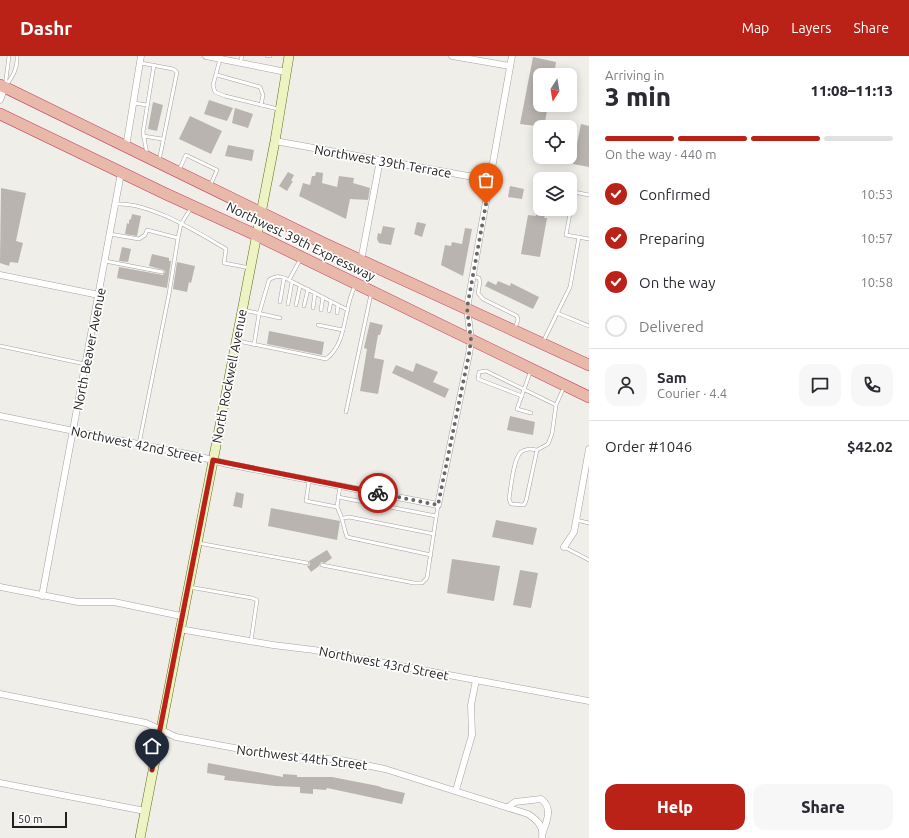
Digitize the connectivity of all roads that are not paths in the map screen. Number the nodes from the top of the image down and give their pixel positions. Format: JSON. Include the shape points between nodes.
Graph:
{"nodes":[{"id":1,"x":9,"y":56,"type":"edge"},
{"id":2,"x":17,"y":56,"type":"edge"},
{"id":3,"x":141,"y":56,"type":"edge"},
{"id":4,"x":206,"y":56,"type":"edge"},
{"id":5,"x":289,"y":56,"type":"edge"},
{"id":6,"x":452,"y":56,"type":"edge"},
{"id":7,"x":512,"y":56,"type":"edge"},
{"id":8,"x":220,"y":59,"type":"junction"},
{"id":9,"x":241,"y":59,"type":"edge"},
{"id":10,"x":140,"y":63,"type":"junction"},
{"id":11,"x":154,"y":66,"type":"junction"},
{"id":12,"x":510,"y":66,"type":"junction"},
{"id":13,"x":286,"y":72,"type":"junction"},
{"id":14,"x":217,"y":76,"type":"junction"},
{"id":15,"x":2,"y":86,"type":"edge"},
{"id":16,"x":0,"y":100,"type":"edge"},
{"id":17,"x":134,"y":103,"type":"junction"},
{"id":18,"x":147,"y":105,"type":"junction"},
{"id":19,"x":261,"y":105,"type":"junction"},
{"id":20,"x":280,"y":110,"type":"junction"},
{"id":21,"x":0,"y":114,"type":"edge"},
{"id":22,"x":143,"y":136,"type":"junction"},
{"id":23,"x":162,"y":139,"type":"junction"},
{"id":24,"x":275,"y":141,"type":"junction"},
{"id":25,"x":126,"y":147,"type":"junction"},
{"id":26,"x":147,"y":157,"type":"junction"},
{"id":27,"x":380,"y":160,"type":"junction"},
{"id":28,"x":158,"y":163,"type":"junction"},
{"id":29,"x":178,"y":172,"type":"junction"},
{"id":30,"x":121,"y":173,"type":"junction"},
{"id":31,"x":490,"y":180,"type":"junction"},
{"id":32,"x":209,"y":187,"type":"junction"},
{"id":33,"x":589,"y":195,"type":"edge"},
{"id":34,"x":116,"y":204,"type":"junction"},
{"id":35,"x":192,"y":205,"type":"junction"},
{"id":36,"x":261,"y":213,"type":"junction"},
{"id":37,"x":181,"y":224,"type":"junction"},
{"id":38,"x":110,"y":234,"type":"junction"},
{"id":39,"x":256,"y":235,"type":"junction"},
{"id":40,"x":579,"y":237,"type":"junction"},
{"id":41,"x":178,"y":238,"type":"junction"},
{"id":42,"x":589,"y":239,"type":"edge"},
{"id":43,"x":301,"y":257,"type":"junction"},
{"id":44,"x":105,"y":261,"type":"junction"},
{"id":45,"x":361,"y":261,"type":"junction"},
{"id":46,"x":250,"y":268,"type":"junction"},
{"id":47,"x":162,"y":272,"type":"dead end"},
{"id":48,"x":0,"y":275,"type":"edge"},
{"id":49,"x":473,"y":276,"type":"junction"},
{"id":50,"x":284,"y":278,"type":"junction"},
{"id":51,"x":291,"y":281,"type":"junction"},
{"id":52,"x":356,"y":284,"type":"junction"},
{"id":53,"x":300,"y":286,"type":"junction"},
{"id":54,"x":308,"y":289,"type":"junction"},
{"id":55,"x":372,"y":291,"type":"junction"},
{"id":56,"x":316,"y":293,"type":"junction"},
{"id":57,"x":99,"y":295,"type":"junction"},
{"id":58,"x":323,"y":297,"type":"junction"},
{"id":59,"x":331,"y":301,"type":"junction"},
{"id":60,"x":280,"y":302,"type":"dead end"},
{"id":61,"x":288,"y":304,"type":"dead end"},
{"id":62,"x":338,"y":305,"type":"junction"},
{"id":63,"x":296,"y":306,"type":"dead end"},
{"id":64,"x":304,"y":306,"type":"dead end"},
{"id":65,"x":312,"y":308,"type":"dead end"},
{"id":66,"x":467,"y":308,"type":"junction"},
{"id":67,"x":242,"y":310,"type":"junction"},
{"id":68,"x":321,"y":310,"type":"dead end"},
{"id":69,"x":348,"y":310,"type":"junction"},
{"id":70,"x":329,"y":312,"type":"dead end"},
{"id":71,"x":337,"y":313,"type":"dead end"},
{"id":72,"x":557,"y":313,"type":"junction"},
{"id":73,"x":259,"y":314,"type":"junction"},
{"id":74,"x":278,"y":316,"type":"dead end"},
{"id":75,"x":327,"y":321,"type":"dead end"},
{"id":76,"x":335,"y":323,"type":"dead end"},
{"id":77,"x":318,"y":325,"type":"dead end"},
{"id":78,"x":589,"y":326,"type":"edge"},
{"id":79,"x":326,"y":327,"type":"junction"},
{"id":80,"x":334,"y":328,"type":"junction"},
{"id":81,"x":343,"y":330,"type":"junction"},
{"id":82,"x":514,"y":330,"type":"junction"},
{"id":83,"x":236,"y":340,"type":"junction"},
{"id":84,"x":471,"y":340,"type":"junction"},
{"id":85,"x":543,"y":343,"type":"junction"},
{"id":86,"x":254,"y":345,"type":"junction"},
{"id":87,"x":0,"y":346,"type":"edge"},
{"id":88,"x":86,"y":364,"type":"junction"},
{"id":89,"x":589,"y":365,"type":"edge"},
{"id":90,"x":531,"y":369,"type":"junction"},
{"id":91,"x":565,"y":385,"type":"junction"},
{"id":92,"x":524,"y":390,"type":"junction"},
{"id":93,"x":522,"y":396,"type":"junction"},
{"id":94,"x":589,"y":397,"type":"edge"},
{"id":95,"x":556,"y":405,"type":"junction"},
{"id":96,"x":346,"y":412,"type":"dead end"},
{"id":97,"x":531,"y":413,"type":"dead end"},
{"id":98,"x":0,"y":416,"type":"edge"},
{"id":99,"x":73,"y":431,"type":"junction"},
{"id":100,"x":139,"y":444,"type":"junction"},
{"id":101,"x":589,"y":449,"type":"edge"},
{"id":102,"x":537,"y":450,"type":"junction"},
{"id":103,"x":213,"y":460,"type":"junction"},
{"id":104,"x":309,"y":481,"type":"junction"},
{"id":105,"x":340,"y":486,"type":"junction"},
{"id":106,"x":384,"y":495,"type":"junction"},
{"id":107,"x":338,"y":497,"type":"junction"},
{"id":108,"x":438,"y":505,"type":"junction"},
{"id":109,"x":383,"y":506,"type":"junction"},
{"id":110,"x":337,"y":507,"type":"junction"},
{"id":111,"x":436,"y":516,"type":"junction"},
{"id":112,"x":344,"y":518,"type":"junction"},
{"id":113,"x":576,"y":520,"type":"junction"},
{"id":114,"x":589,"y":523,"type":"edge"},
{"id":115,"x":434,"y":534,"type":"junction"},
{"id":116,"x":196,"y":543,"type":"junction"},
{"id":117,"x":564,"y":547,"type":"joint"},
{"id":118,"x":430,"y":555,"type":"junction"},
{"id":119,"x":589,"y":560,"type":"edge"},
{"id":120,"x":308,"y":563,"type":"dead end"},
{"id":121,"x":322,"y":565,"type":"dead end"},
{"id":122,"x":0,"y":587,"type":"edge"},
{"id":123,"x":187,"y":587,"type":"junction"},
{"id":124,"x":42,"y":596,"type":"junction"},
{"id":125,"x":181,"y":616,"type":"junction"},
{"id":126,"x":179,"y":629,"type":"junction"},
{"id":127,"x":251,"y":642,"type":"junction"},
{"id":128,"x":476,"y":680,"type":"junction"},
{"id":129,"x":0,"y":694,"type":"edge"},
{"id":130,"x":589,"y":701,"type":"edge"},
{"id":131,"x":160,"y":729,"type":"junction"},
{"id":132,"x":0,"y":783,"type":"edge"},
{"id":133,"x":456,"y":790,"type":"junction"},
{"id":134,"x":508,"y":807,"type":"junction"},
{"id":135,"x":145,"y":811,"type":"junction"},
{"id":136,"x":543,"y":835,"type":"edge"},
{"id":137,"x":140,"y":838,"type":"edge"}],
"edges":[{"from":1,"to":15,"type":"lane"},
{"from":2,"to":15,"type":"lane","via":[[15,73]]},
{"from":3,"to":10,"type":"street"},
{"from":4,"to":8,"type":"street"},
{"from":5,"to":13,"type":"main road","name":"North Rockwell Avenue"},
{"from":6,"to":12,"type":"street"},
{"from":7,"to":12,"type":"street"},
{"from":8,"to":9,"type":"street"},
{"from":8,"to":14,"type":"lane"},
{"from":9,"to":13,"type":"street"},
{"from":10,"to":11,"type":"lane"},
{"from":10,"to":17,"type":"street"},
{"from":11,"to":18,"type":"lane"},
{"from":11,"to":23,"type":"lane","via":[[177,72]]},
{"from":12,"to":31,"type":"street"},
{"from":13,"to":20,"type":"main road","name":"North Rockwell Avenue"},
{"from":14,"to":19,"type":"lane","via":[[260,86],[263,95]]},
{"from":14,"to":19,"type":"lane","via":[[213,85],[215,92]]},
{"from":15,"to":16,"type":"street"},
{"from":15,"to":25,"type":"highway","name":"Northwest 39th Expressway"},
{"from":17,"to":18,"type":"lane"},
{"from":17,"to":25,"type":"street"},
{"from":18,"to":22,"type":"lane"},
{"from":19,"to":20,"type":"lane"},
{"from":20,"to":24,"type":"main road","name":"North Rockwell Avenue"},
{"from":21,"to":30,"type":"highway","name":"Northwest 39th Expressway"},
{"from":22,"to":23,"type":"lane"},
{"from":22,"to":26,"type":"lane"},
{"from":23,"to":28,"type":"lane"},
{"from":24,"to":27,"type":"street","name":"Northwest 39th Terrace"},
{"from":24,"to":36,"type":"main road","name":"North Rockwell Avenue"},
{"from":25,"to":26,"type":"highway","name":"Northwest 39th Expressway"},
{"from":26,"to":28,"type":"highway","name":"Northwest 39th Expressway"},
{"from":27,"to":31,"type":"street","name":"Northwest 39th Terrace"},
{"from":27,"to":45,"type":"street"},
{"from":28,"to":29,"type":"highway","name":"Northwest 39th Expressway"},
{"from":29,"to":32,"type":"highway","name":"Northwest 39th Expressway"},
{"from":29,"to":32,"type":"lane","via":[[186,155],[217,170]]},
{"from":30,"to":34,"type":"street","name":"North Beaver Avenue"},
{"from":30,"to":35,"type":"highway","name":"Northwest 39th Expressway"},
{"from":31,"to":49,"type":"street"},
{"from":32,"to":36,"type":"highway","name":"Northwest 39th Expressway"},
{"from":33,"to":40,"type":"lane","via":[[574,192],[566,235]]},
{"from":34,"to":37,"type":"lane","via":[[130,203]]},
{"from":34,"to":38,"type":"street","name":"North Beaver Avenue"},
{"from":35,"to":37,"type":"lane"},
{"from":35,"to":39,"type":"highway","name":"Northwest 39th Expressway"},
{"from":36,"to":39,"type":"main road","name":"North Rockwell Avenue"},
{"from":36,"to":45,"type":"highway","name":"Northwest 39th Expressway"},
{"from":37,"to":41,"type":"lane"},
{"from":37,"to":46,"type":"lane","via":[[226,249],[224,263]]},
{"from":38,"to":41,"type":"lane","via":[[139,239],[147,230]]},
{"from":38,"to":44,"type":"street","name":"North Beaver Avenue"},
{"from":39,"to":43,"type":"highway","name":"Northwest 39th Expressway"},
{"from":39,"to":46,"type":"main road","name":"North Rockwell Avenue"},
{"from":40,"to":42,"type":"lane"},
{"from":40,"to":72,"type":"lane","via":[[570,287]]},
{"from":41,"to":100,"type":"lane"},
{"from":43,"to":51,"type":"lane"},
{"from":43,"to":52,"type":"highway","name":"Northwest 39th Expressway"},
{"from":44,"to":47,"type":"lane"},
{"from":44,"to":57,"type":"street","name":"North Beaver Avenue"},
{"from":45,"to":66,"type":"highway","name":"Northwest 39th Expressway"},
{"from":46,"to":67,"type":"main road","name":"North Rockwell Avenue"},
{"from":48,"to":57,"type":"street"},
{"from":49,"to":66,"type":"street"},
{"from":49,"to":82,"type":"lane","via":[[479,278],[478,292],[483,300],[517,316],[518,324]]},
{"from":50,"to":51,"type":"lane"},
{"from":50,"to":60,"type":"lane"},
{"from":50,"to":73,"type":"lane","via":[[275,276],[269,280]]},
{"from":51,"to":53,"type":"lane"},
{"from":51,"to":61,"type":"lane"},
{"from":52,"to":55,"type":"highway","name":"Northwest 39th Expressway"},
{"from":52,"to":69,"type":"lane","via":[[350,296]]},
{"from":53,"to":54,"type":"lane"},
{"from":53,"to":63,"type":"lane"},
{"from":54,"to":56,"type":"lane"},
{"from":54,"to":64,"type":"lane"},
{"from":55,"to":84,"type":"highway","name":"Northwest 39th Expressway"},
{"from":55,"to":96,"type":"lane"},
{"from":56,"to":58,"type":"lane"},
{"from":56,"to":65,"type":"lane"},
{"from":57,"to":88,"type":"street","name":"North Beaver Avenue"},
{"from":58,"to":59,"type":"lane"},
{"from":58,"to":68,"type":"lane"},
{"from":59,"to":62,"type":"lane"},
{"from":59,"to":70,"type":"lane"},
{"from":62,"to":69,"type":"lane"},
{"from":62,"to":71,"type":"lane"},
{"from":66,"to":82,"type":"highway","name":"Northwest 39th Expressway"},
{"from":66,"to":84,"type":"street"},
{"from":67,"to":73,"type":"lane"},
{"from":67,"to":83,"type":"main road","name":"North Rockwell Avenue"},
{"from":69,"to":81,"type":"lane"},
{"from":72,"to":78,"type":"lane"},
{"from":72,"to":85,"type":"lane"},
{"from":73,"to":74,"type":"lane"},
{"from":73,"to":86,"type":"lane"},
{"from":75,"to":79,"type":"lane"},
{"from":76,"to":80,"type":"lane"},
{"from":77,"to":79,"type":"lane"},
{"from":79,"to":80,"type":"lane"},
{"from":80,"to":81,"type":"lane"},
{"from":81,"to":86,"type":"lane","via":[[326,359]]},
{"from":82,"to":85,"type":"highway","name":"Northwest 39th Expressway"},
{"from":83,"to":86,"type":"lane"},
{"from":83,"to":103,"type":"main road","name":"North Rockwell Avenue"},
{"from":84,"to":90,"type":"highway","name":"Northwest 39th Expressway"},
{"from":84,"to":108,"type":"street"},
{"from":85,"to":89,"type":"highway","name":"Northwest 39th Expressway"},
{"from":87,"to":88,"type":"lane"},
{"from":88,"to":99,"type":"street","name":"North Beaver Avenue"},
{"from":90,"to":91,"type":"highway","name":"Northwest 39th Expressway"},
{"from":90,"to":92,"type":"lane"},
{"from":91,"to":94,"type":"highway","name":"Northwest 39th Expressway"},
{"from":91,"to":95,"type":"lane"},
{"from":92,"to":93,"type":"lane"},
{"from":92,"to":93,"type":"lane","via":[[486,371],[479,372],[478,379]]},
{"from":92,"to":95,"type":"lane"},
{"from":93,"to":97,"type":"lane","via":[[517,409]]},
{"from":95,"to":102,"type":"lane","via":[[548,444]]},
{"from":98,"to":99,"type":"street","name":"Northwest 42nd Street"},
{"from":99,"to":100,"type":"street","name":"Northwest 42nd Street"},
{"from":99,"to":124,"type":"street","name":"North Beaver Avenue"},
{"from":100,"to":103,"type":"street","name":"Northwest 42nd Street"},
{"from":101,"to":113,"type":"street"},
{"from":102,"to":102,"type":"lane","via":[[526,501],[520,506],[511,504],[509,499],[517,458],[528,449]]},
{"from":103,"to":104,"type":"street","name":"Northwest 42nd Street"},
{"from":103,"to":116,"type":"main road","name":"North Rockwell Avenue"},
{"from":104,"to":105,"type":"street","name":"Northwest 42nd Street"},
{"from":104,"to":110,"type":"lane","via":[[306,501]]},
{"from":105,"to":106,"type":"street","name":"Northwest 42nd Street"},
{"from":105,"to":107,"type":"lane"},
{"from":106,"to":108,"type":"street","name":"Northwest 42nd Street"},
{"from":106,"to":109,"type":"lane"},
{"from":107,"to":109,"type":"lane"},
{"from":107,"to":110,"type":"lane"},
{"from":108,"to":111,"type":"lane"},
{"from":109,"to":111,"type":"lane"},
{"from":110,"to":112,"type":"lane"},
{"from":111,"to":115,"type":"lane"},
{"from":112,"to":115,"type":"lane"},
{"from":112,"to":118,"type":"lane","via":[[343,526],[347,536]]},
{"from":113,"to":114,"type":"lane"},
{"from":113,"to":117,"type":"street","via":[[574,532]]},
{"from":115,"to":118,"type":"lane"},
{"from":116,"to":120,"type":"lane"},
{"from":116,"to":123,"type":"main road","name":"North Rockwell Avenue"},
{"from":117,"to":119,"type":"lane"},
{"from":118,"to":121,"type":"lane","via":[[427,578],[422,583],[414,584]]},
{"from":122,"to":124,"type":"street"},
{"from":123,"to":125,"type":"main road","name":"North Rockwell Avenue"},
{"from":123,"to":127,"type":"lane","via":[[252,598],[257,603]]},
{"from":124,"to":125,"type":"street","via":[[78,602],[114,602]]},
{"from":125,"to":126,"type":"main road","name":"North Rockwell Avenue"},
{"from":126,"to":127,"type":"street","name":"Northwest 43rd Street"},
{"from":126,"to":131,"type":"main road","name":"North Rockwell Avenue"},
{"from":127,"to":128,"type":"street","name":"Northwest 43rd Street","via":[[314,650]]},
{"from":128,"to":130,"type":"street","name":"Northwest 43rd Street"},
{"from":128,"to":133,"type":"street","via":[[471,705],[472,735]]},
{"from":129,"to":131,"type":"street","name":"Northwest 44th Street","via":[[146,723]]},
{"from":131,"to":133,"type":"street","name":"Northwest 44th Street","via":[[176,737],[259,753],[363,764]]},
{"from":131,"to":135,"type":"main road","name":"North Rockwell Avenue"},
{"from":132,"to":135,"type":"street"},
{"from":133,"to":134,"type":"street","name":"Northwest 44th Street"},
{"from":134,"to":136,"type":"street","name":"Northwest 44th Street","via":[[535,818]]},
{"from":134,"to":136,"type":"street","name":"Northwest 44th Street","via":[[515,802],[541,799],[546,802],[549,809]]},
{"from":135,"to":137,"type":"main road","name":"North Rockwell Avenue"}]}
